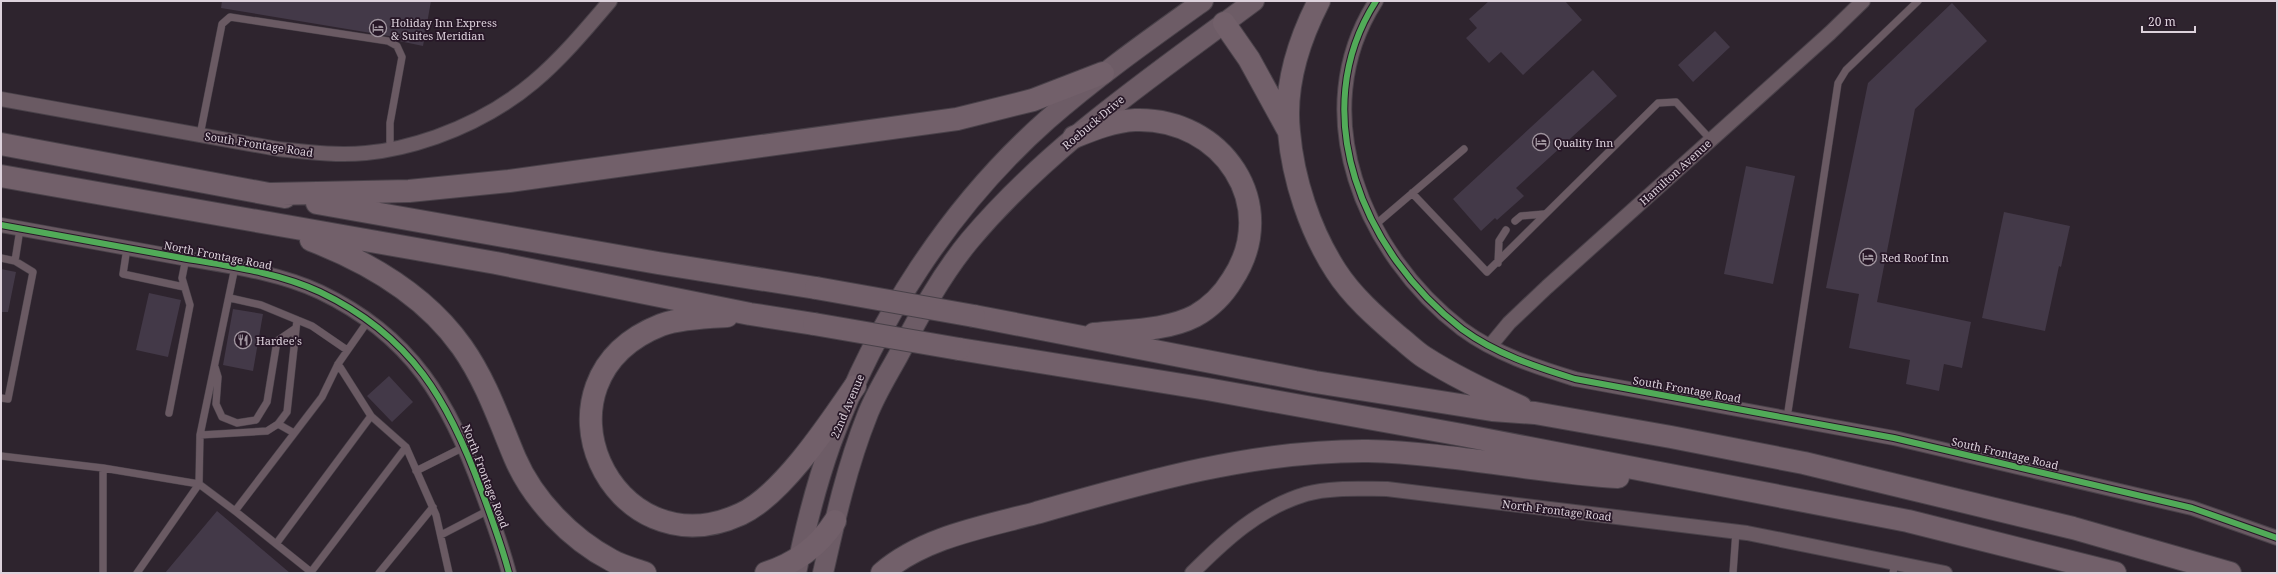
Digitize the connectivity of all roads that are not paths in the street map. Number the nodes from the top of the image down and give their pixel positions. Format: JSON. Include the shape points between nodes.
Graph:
{"nodes":[{"id":1,"x":610,"y":1,"type":"edge"},
{"id":2,"x":1204,"y":1,"type":"edge"},
{"id":3,"x":1254,"y":1,"type":"edge"},
{"id":4,"x":1319,"y":1,"type":"edge"},
{"id":5,"x":1376,"y":1,"type":"edge"},
{"id":6,"x":1863,"y":1,"type":"edge"},
{"id":7,"x":1918,"y":1,"type":"edge"},
{"id":8,"x":1224,"y":23,"type":"junction"},
{"id":9,"x":1103,"y":73,"type":"junction"},
{"id":10,"x":1,"y":99,"type":"edge"},
{"id":11,"x":1288,"y":131,"type":"junction"},
{"id":12,"x":200,"y":135,"type":"junction"},
{"id":13,"x":1074,"y":137,"type":"junction"},
{"id":14,"x":1711,"y":140,"type":"junction"},
{"id":15,"x":1,"y":144,"type":"edge"},
{"id":16,"x":1464,"y":149,"type":"dead end"},
{"id":17,"x":390,"y":150,"type":"junction"},
{"id":18,"x":1,"y":176,"type":"edge"},
{"id":19,"x":1412,"y":193,"type":"junction"},
{"id":20,"x":271,"y":194,"type":"junction"},
{"id":21,"x":1544,"y":214,"type":"junction"},
{"id":22,"x":1515,"y":221,"type":"dead end"},
{"id":23,"x":267,"y":224,"type":"junction"},
{"id":24,"x":1,"y":225,"type":"edge"},
{"id":25,"x":1375,"y":225,"type":"junction"},
{"id":26,"x":20,"y":229,"type":"junction"},
{"id":27,"x":1506,"y":230,"type":"dead end"},
{"id":28,"x":127,"y":248,"type":"junction"},
{"id":29,"x":1,"y":258,"type":"edge"},
{"id":30,"x":186,"y":258,"type":"junction"},
{"id":31,"x":15,"y":261,"type":"junction"},
{"id":32,"x":1498,"y":263,"type":"junction"},
{"id":33,"x":951,"y":265,"type":"joint"},
{"id":34,"x":234,"y":267,"type":"junction"},
{"id":35,"x":184,"y":287,"type":"junction"},
{"id":36,"x":230,"y":298,"type":"junction"},
{"id":37,"x":750,"y":314,"type":"junction"},
{"id":38,"x":298,"y":320,"type":"junction"},
{"id":39,"x":368,"y":321,"type":"junction"},
{"id":40,"x":296,"y":328,"type":"junction"},
{"id":41,"x":1070,"y":336,"type":"junction"},
{"id":42,"x":1490,"y":346,"type":"junction"},
{"id":43,"x":347,"y":350,"type":"junction"},
{"id":44,"x":338,"y":364,"type":"junction"},
{"id":45,"x":215,"y":367,"type":"junction"},
{"id":46,"x":855,"y":386,"type":"junction"},
{"id":47,"x":1,"y":398,"type":"edge"},
{"id":48,"x":169,"y":413,"type":"dead end"},
{"id":49,"x":1535,"y":413,"type":"junction"},
{"id":50,"x":371,"y":416,"type":"junction"},
{"id":51,"x":1787,"y":418,"type":"junction"},
{"id":52,"x":278,"y":424,"type":"junction"},
{"id":53,"x":294,"y":433,"type":"junction"},
{"id":54,"x":200,"y":435,"type":"junction"},
{"id":55,"x":406,"y":447,"type":"junction"},
{"id":56,"x":464,"y":447,"type":"junction"},
{"id":57,"x":1,"y":456,"type":"edge"},
{"id":58,"x":103,"y":468,"type":"junction"},
{"id":59,"x":416,"y":471,"type":"junction"},
{"id":60,"x":1704,"y":482,"type":"junction"},
{"id":61,"x":199,"y":484,"type":"junction"},
{"id":62,"x":433,"y":506,"type":"junction"},
{"id":63,"x":489,"y":510,"type":"junction"},
{"id":64,"x":234,"y":511,"type":"junction"},
{"id":65,"x":835,"y":521,"type":"junction"},
{"id":66,"x":1736,"y":531,"type":"junction"},
{"id":67,"x":441,"y":535,"type":"junction"},
{"id":68,"x":2277,"y":538,"type":"edge"},
{"id":69,"x":276,"y":544,"type":"junction"},
{"id":70,"x":797,"y":565,"type":"edge"},
{"id":71,"x":1894,"y":568,"type":"edge"},
{"id":72,"x":312,"y":572,"type":"edge"},
{"id":73,"x":448,"y":572,"type":"edge"},
{"id":74,"x":103,"y":573,"type":"edge"},
{"id":75,"x":137,"y":573,"type":"edge"},
{"id":76,"x":379,"y":573,"type":"edge"},
{"id":77,"x":509,"y":573,"type":"edge"},
{"id":78,"x":645,"y":573,"type":"edge"},
{"id":79,"x":766,"y":573,"type":"edge"},
{"id":80,"x":823,"y":573,"type":"edge"},
{"id":81,"x":882,"y":573,"type":"edge"},
{"id":82,"x":1192,"y":573,"type":"edge"},
{"id":83,"x":1733,"y":573,"type":"edge"},
{"id":84,"x":1944,"y":573,"type":"edge"},
{"id":85,"x":2115,"y":573,"type":"edge"},
{"id":86,"x":2230,"y":573,"type":"edge"}],
"edges":[{"from":1,"to":17,"type":"street","name":"South Frontage Road","via":[[572,47],[521,94],[462,128]]},
{"from":2,"to":8,"type":"main road"},
{"from":2,"to":9,"type":"main road"},
{"from":3,"to":8,"type":"main road","name":"Roebuck Drive"},
{"from":4,"to":11,"type":"highway","via":[[1307,24],[1296,57]]},
{"from":5,"to":25,"type":"street","name":"South Frontage Road","via":[[1364,20],[1353,48],[1345,77],[1344,111],[1352,171],[1363,202]]},
{"from":6,"to":14,"type":"street","name":"Hamilton Avenue"},
{"from":7,"to":51,"type":"lane","via":[[1846,70],[1838,83]]},
{"from":8,"to":11,"type":"highway","via":[[1249,58]]},
{"from":8,"to":13,"type":"main road","name":"Roebuck Drive","via":[[1120,99]]},
{"from":9,"to":20,"type":"highway","via":[[1033,100],[957,119],[509,181],[409,191]]},
{"from":9,"to":46,"type":"main road","name":"22nd Avenue","via":[[1046,120],[1003,163],[963,210],[931,252],[903,296]]},
{"from":10,"to":12,"type":"street","name":"South Frontage Road"},
{"from":11,"to":49,"type":"highway","via":[[1294,164],[1311,223],[1336,272],[1353,294],[1382,323],[1423,357],[1466,382]]},
{"from":12,"to":17,"type":"street","name":"South Frontage Road","via":[[278,149],[320,153],[365,154]]},
{"from":12,"to":17,"type":"lane","via":[[222,24],[230,17],[388,41],[398,46],[402,57],[390,123]]},
{"from":13,"to":33,"type":"main road","name":"Roebuck Drive","via":[[994,214]]},
{"from":13,"to":41,"type":"highway","via":[[1120,121],[1137,120],[1172,125],[1205,139],[1221,152],[1240,176],[1246,195],[1251,231],[1244,260],[1233,279],[1216,301],[1194,316],[1157,327]]},
{"from":14,"to":21,"type":"lane","via":[[1676,102],[1658,103]]},
{"from":14,"to":42,"type":"street","name":"Hamilton Avenue","via":[[1547,287],[1509,323]]},
{"from":15,"to":20,"type":"highway"},
{"from":16,"to":19,"type":"lane"},
{"from":18,"to":23,"type":"highway"},
{"from":19,"to":25,"type":"lane"},
{"from":19,"to":32,"type":"lane","via":[[1487,272]]},
{"from":20,"to":41,"type":"highway","bridge":true,"via":[[974,316]]},
{"from":21,"to":22,"type":"lane","via":[[1521,216]]},
{"from":21,"to":32,"type":"lane"},
{"from":23,"to":37,"type":"highway","via":[[496,263]]},
{"from":23,"to":78,"type":"highway","via":[[361,262],[400,286],[432,313],[462,346],[480,376],[516,460],[531,487],[551,513],[579,539],[611,561]]},
{"from":24,"to":26,"type":"street","name":"North Frontage Road"},
{"from":25,"to":42,"type":"street","name":"South Frontage Road","via":[[1403,271],[1433,304],[1463,329]]},
{"from":26,"to":28,"type":"street","name":"North Frontage Road"},
{"from":26,"to":31,"type":"lane"},
{"from":27,"to":32,"type":"lane","via":[[1499,240]]},
{"from":28,"to":30,"type":"street","name":"North Frontage Road"},
{"from":28,"to":35,"type":"lane","via":[[123,274]]},
{"from":29,"to":31,"type":"lane"},
{"from":30,"to":34,"type":"street","name":"North Frontage Road"},
{"from":30,"to":35,"type":"lane","via":[[182,278]]},
{"from":31,"to":47,"type":"lane","via":[[33,272],[8,399]]},
{"from":33,"to":65,"type":"main road","name":"22nd Avenue","via":[[913,327],[868,415],[850,465]]},
{"from":34,"to":36,"type":"lane"},
{"from":34,"to":39,"type":"street","name":"North Frontage Road","via":[[320,292]]},
{"from":35,"to":48,"type":"lane","via":[[190,305]]},
{"from":36,"to":38,"type":"lane","via":[[261,305]]},
{"from":36,"to":45,"type":"lane"},
{"from":37,"to":46,"type":"highway","via":[[704,317],[662,324],[633,340],[608,364],[593,398],[592,438],[597,458],[606,477],[619,494],[634,507],[671,524],[696,526],[719,523],[742,514],[765,498],[790,472],[819,438]]},
{"from":37,"to":60,"type":"highway","bridge":true,"via":[[1362,417]]},
{"from":38,"to":40,"type":"lane"},
{"from":38,"to":43,"type":"lane","via":[[312,326]]},
{"from":39,"to":43,"type":"lane"},
{"from":39,"to":56,"type":"street","name":"North Frontage Road","via":[[404,351],[431,384],[453,420]]},
{"from":40,"to":45,"type":"lane","via":[[277,341],[267,402],[256,420],[237,423],[222,417],[216,404],[218,377]]},
{"from":40,"to":52,"type":"lane","via":[[288,412]]},
{"from":41,"to":49,"type":"highway","via":[[1315,382],[1492,410]]},
{"from":42,"to":51,"type":"street","name":"South Frontage Road","via":[[1540,369],[1575,378]]},
{"from":43,"to":44,"type":"lane"},
{"from":44,"to":50,"type":"lane"},
{"from":44,"to":53,"type":"lane","via":[[322,397]]},
{"from":45,"to":54,"type":"lane"},
{"from":46,"to":70,"type":"main road","name":"22nd Avenue","via":[[831,443],[813,500]]},
{"from":49,"to":86,"type":"highway","via":[[1811,465],[2073,528]]},
{"from":50,"to":55,"type":"lane"},
{"from":50,"to":69,"type":"lane"},
{"from":51,"to":68,"type":"street","name":"South Frontage Road","via":[[1894,438],[2192,508]]},
{"from":52,"to":53,"type":"lane"},
{"from":52,"to":54,"type":"lane","via":[[267,432]]},
{"from":53,"to":64,"type":"lane"},
{"from":54,"to":61,"type":"lane"},
{"from":55,"to":59,"type":"lane"},
{"from":55,"to":72,"type":"lane"},
{"from":56,"to":59,"type":"lane"},
{"from":56,"to":63,"type":"street","name":"North Frontage Road"},
{"from":57,"to":58,"type":"lane"},
{"from":58,"to":61,"type":"lane"},
{"from":58,"to":74,"type":"lane"},
{"from":59,"to":62,"type":"lane"},
{"from":60,"to":81,"type":"highway","via":[[1572,474],[1420,455],[1368,452],[1275,457],[1227,464],[1138,484],[943,539],[909,554]]},
{"from":60,"to":85,"type":"highway","via":[[1908,521]]},
{"from":61,"to":64,"type":"lane"},
{"from":61,"to":75,"type":"lane"},
{"from":62,"to":67,"type":"lane"},
{"from":62,"to":76,"type":"lane"},
{"from":63,"to":67,"type":"lane"},
{"from":63,"to":77,"type":"street","name":"North Frontage Road"},
{"from":64,"to":69,"type":"lane"},
{"from":65,"to":70,"type":"highway"},
{"from":65,"to":80,"type":"main road","name":"22nd Avenue"},
{"from":66,"to":71,"type":"street","name":"North Frontage Road"},
{"from":66,"to":82,"type":"street","name":"North Frontage Road","via":[[1388,489],[1346,489],[1307,494],[1279,504],[1253,518]]},
{"from":66,"to":83,"type":"lane"},
{"from":67,"to":73,"type":"lane"},
{"from":69,"to":72,"type":"lane"},
{"from":70,"to":79,"type":"highway","via":[[785,565]]},
{"from":71,"to":84,"type":"street","name":"North Frontage Road"}]}
